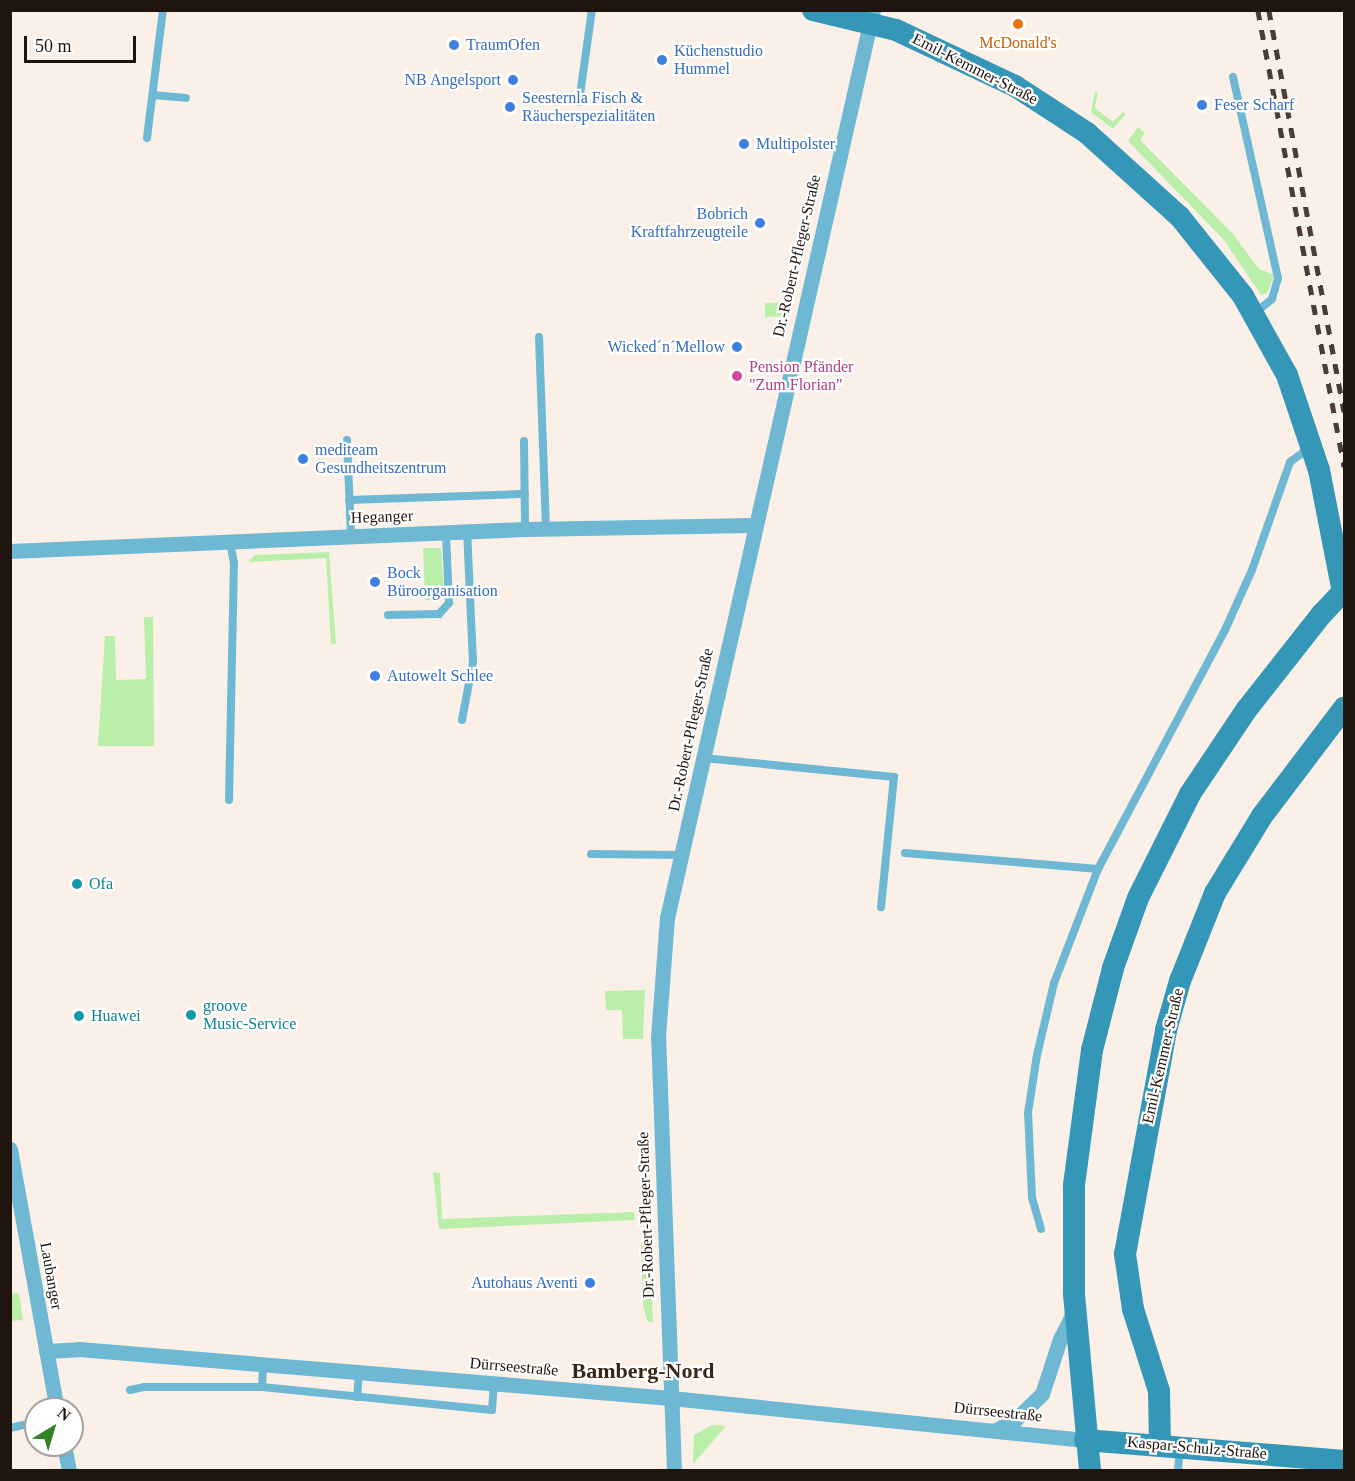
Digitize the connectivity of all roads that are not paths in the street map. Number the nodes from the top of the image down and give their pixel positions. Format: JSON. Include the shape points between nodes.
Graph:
{"nodes":[{"id":1,"x":163,"y":10,"type":"edge"},
{"id":2,"x":592,"y":10,"type":"edge"},
{"id":3,"x":813,"y":10,"type":"edge"},
{"id":4,"x":871,"y":17,"type":"edge"},
{"id":5,"x":1233,"y":77,"type":"dead end"},
{"id":6,"x":153,"y":95,"type":"junction"},
{"id":7,"x":186,"y":99,"type":"dead end"},
{"id":8,"x":579,"y":102,"type":"dead end"},
{"id":9,"x":147,"y":138,"type":"dead end"},
{"id":10,"x":1254,"y":314,"type":"junction"},
{"id":11,"x":539,"y":337,"type":"dead end"},
{"id":12,"x":347,"y":440,"type":"dead end"},
{"id":13,"x":524,"y":441,"type":"dead end"},
{"id":14,"x":1312,"y":447,"type":"junction"},
{"id":15,"x":525,"y":494,"type":"junction"},
{"id":16,"x":349,"y":500,"type":"junction"},
{"id":17,"x":754,"y":525,"type":"junction"},
{"id":18,"x":546,"y":528,"type":"junction"},
{"id":19,"x":525,"y":529,"type":"junction"},
{"id":20,"x":467,"y":532,"type":"junction"},
{"id":21,"x":446,"y":533,"type":"junction"},
{"id":22,"x":351,"y":537,"type":"junction"},
{"id":23,"x":230,"y":542,"type":"junction"},
{"id":24,"x":10,"y":551,"type":"edge"},
{"id":25,"x":1344,"y":590,"type":"edge"},
{"id":26,"x":1344,"y":597,"type":"edge"},
{"id":27,"x":388,"y":615,"type":"dead end"},
{"id":28,"x":1344,"y":708,"type":"edge"},
{"id":29,"x":462,"y":720,"type":"dead end"},
{"id":30,"x":703,"y":758,"type":"junction"},
{"id":31,"x":229,"y":800,"type":"dead end"},
{"id":32,"x":905,"y":853,"type":"dead end"},
{"id":33,"x":591,"y":854,"type":"dead end"},
{"id":34,"x":681,"y":855,"type":"junction"},
{"id":35,"x":1098,"y":869,"type":"junction"},
{"id":36,"x":881,"y":907,"type":"dead end"},
{"id":37,"x":10,"y":1149,"type":"edge"},
{"id":38,"x":1041,"y":1229,"type":"dead end"},
{"id":39,"x":1075,"y":1309,"type":"junction"},
{"id":40,"x":46,"y":1351,"type":"junction"},
{"id":41,"x":263,"y":1365,"type":"junction"},
{"id":42,"x":359,"y":1372,"type":"junction"},
{"id":43,"x":494,"y":1384,"type":"junction"},
{"id":44,"x":262,"y":1387,"type":"junction"},
{"id":45,"x":130,"y":1390,"type":"dead end"},
{"id":46,"x":357,"y":1396,"type":"junction"},
{"id":47,"x":55,"y":1397,"type":"edge"},
{"id":48,"x":671,"y":1398,"type":"junction"},
{"id":49,"x":996,"y":1430,"type":"junction"},
{"id":50,"x":1085,"y":1440,"type":"junction"},
{"id":51,"x":1170,"y":1446,"type":"junction"},
{"id":52,"x":1344,"y":1461,"type":"edge"},
{"id":53,"x":674,"y":1470,"type":"edge"},
{"id":54,"x":1090,"y":1470,"type":"edge"},
{"id":55,"x":1178,"y":1470,"type":"edge"}],
"edges":[{"from":1,"to":6,"type":"lane"},
{"from":2,"to":8,"type":"lane"},
{"from":3,"to":4,"type":"street","name":"Emil-Kemmer-Straße"},
{"from":4,"to":10,"type":"street","name":"Emil-Kemmer-Straße","via":[[1007,81],[1087,133],[1180,218],[1229,276]]},
{"from":4,"to":17,"type":"street","name":"Dr.-Robert-Pfleger-Straße"},
{"from":5,"to":10,"type":"lane","via":[[1278,278],[1272,299]]},
{"from":6,"to":7,"type":"lane"},
{"from":6,"to":9,"type":"lane"},
{"from":10,"to":14,"type":"street","name":"Emil-Kemmer-Straße","via":[[1287,375]]},
{"from":11,"to":18,"type":"lane"},
{"from":12,"to":16,"type":"lane"},
{"from":13,"to":15,"type":"lane"},
{"from":14,"to":26,"type":"street","name":"Emil-Kemmer-Straße"},
{"from":14,"to":35,"type":"lane","via":[[1290,462],[1252,570],[1225,630]]},
{"from":15,"to":16,"type":"lane"},
{"from":15,"to":19,"type":"lane"},
{"from":16,"to":22,"type":"lane"},
{"from":17,"to":18,"type":"street","name":"Heganger"},
{"from":17,"to":30,"type":"street","name":"Dr.-Robert-Pfleger-Straße"},
{"from":18,"to":19,"type":"street","name":"Heganger"},
{"from":19,"to":20,"type":"street","name":"Heganger"},
{"from":20,"to":21,"type":"street","name":"Heganger"},
{"from":20,"to":29,"type":"lane","via":[[473,662]]},
{"from":21,"to":22,"type":"street","name":"Heganger"},
{"from":21,"to":27,"type":"lane","via":[[450,603],[439,614]]},
{"from":22,"to":23,"type":"street","name":"Heganger"},
{"from":23,"to":24,"type":"street","name":"Heganger"},
{"from":23,"to":31,"type":"lane","via":[[234,563]]},
{"from":25,"to":39,"type":"street","bridge":true,"via":[[1247,709],[1190,794],[1138,898],[1092,1050],[1074,1185]]},
{"from":28,"to":51,"type":"street","name":"Emil-Kemmer-Straße","via":[[1262,816],[1215,893],[1184,970],[1166,1030],[1125,1254],[1133,1309],[1159,1391]]},
{"from":30,"to":34,"type":"street","name":"Dr.-Robert-Pfleger-Straße"},
{"from":30,"to":36,"type":"lane","via":[[894,777]]},
{"from":32,"to":35,"type":"lane"},
{"from":33,"to":34,"type":"lane"},
{"from":34,"to":48,"type":"street","name":"Dr.-Robert-Pfleger-Straße","via":[[668,918],[658,1009]]},
{"from":35,"to":38,"type":"lane","via":[[1054,983],[1036,1055],[1028,1113],[1032,1197]]},
{"from":37,"to":40,"type":"street","name":"Laubanger"},
{"from":39,"to":49,"type":"street","via":[[1060,1339],[1042,1394],[1016,1419]]},
{"from":39,"to":50,"type":"street"},
{"from":40,"to":41,"type":"street","name":"Dürrseestraße","via":[[79,1350]]},
{"from":40,"to":47,"type":"street","name":"Laubanger"},
{"from":41,"to":42,"type":"street","name":"Dürrseestraße"},
{"from":41,"to":44,"type":"lane"},
{"from":42,"to":43,"type":"street","name":"Dürrseestraße"},
{"from":42,"to":46,"type":"lane"},
{"from":43,"to":46,"type":"lane","via":[[492,1410]]},
{"from":43,"to":48,"type":"street","name":"Dürrseestraße"},
{"from":44,"to":45,"type":"lane"},
{"from":44,"to":46,"type":"lane"},
{"from":48,"to":49,"type":"street","name":"Dürrseestraße"},
{"from":48,"to":53,"type":"street","name":"Dr.-Robert-Pfleger-Straße"},
{"from":49,"to":50,"type":"street","name":"Dürrseestraße"},
{"from":50,"to":51,"type":"street","name":"Kaspar-Schulz-Straße"},
{"from":50,"to":54,"type":"street"},
{"from":51,"to":52,"type":"street","name":"Kaspar-Schulz-Straße"},
{"from":51,"to":55,"type":"lane"}]}
